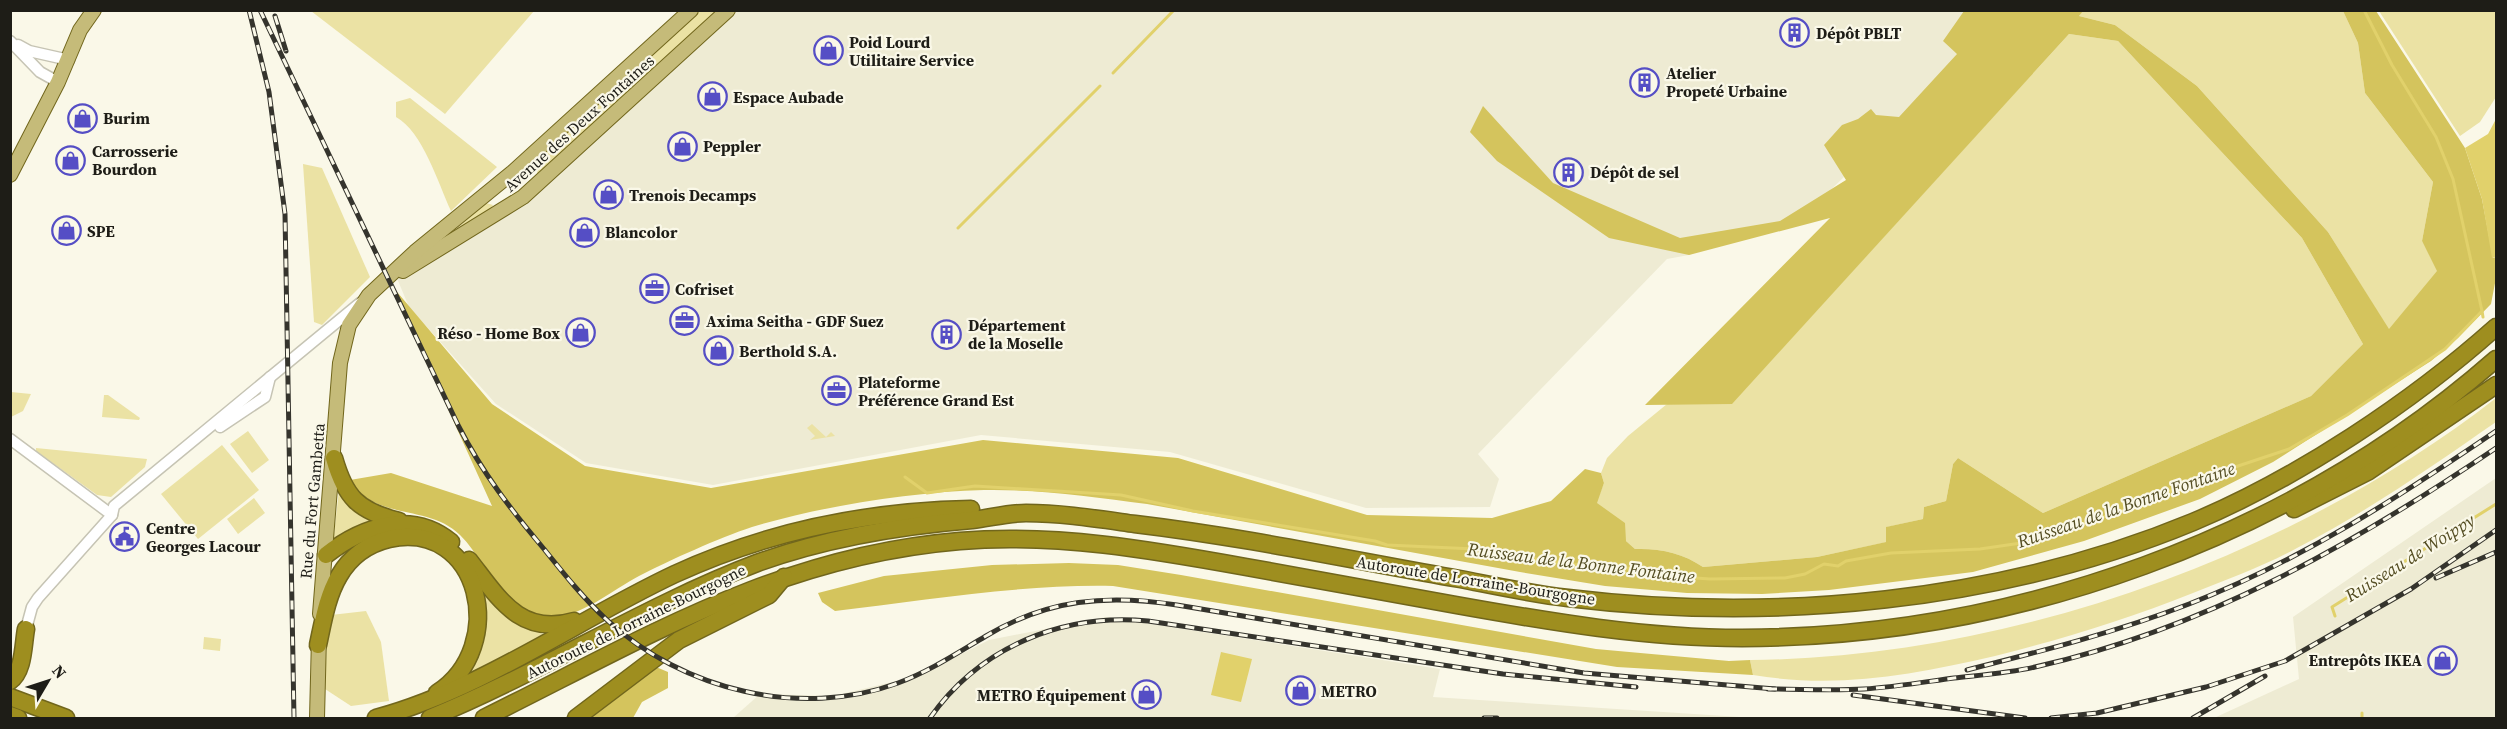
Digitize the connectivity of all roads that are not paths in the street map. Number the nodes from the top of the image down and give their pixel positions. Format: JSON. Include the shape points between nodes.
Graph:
{"nodes":[{"id":1,"x":691,"y":10,"type":"edge"},
{"id":2,"x":728,"y":10,"type":"edge"},
{"id":3,"x":92,"y":15,"type":"edge"},
{"id":4,"x":10,"y":41,"type":"edge"},
{"id":5,"x":69,"y":60,"type":"junction"},
{"id":6,"x":58,"y":82,"type":"junction"},
{"id":7,"x":10,"y":175,"type":"edge"},
{"id":8,"x":381,"y":285,"type":"junction"},
{"id":9,"x":369,"y":295,"type":"junction"},
{"id":10,"x":2496,"y":327,"type":"edge"},
{"id":11,"x":2496,"y":359,"type":"edge"},
{"id":12,"x":2496,"y":385,"type":"edge"},
{"id":13,"x":10,"y":439,"type":"edge"},
{"id":14,"x":334,"y":458,"type":"junction"},
{"id":15,"x":1023,"y":513,"type":"junction"},
{"id":16,"x":112,"y":515,"type":"junction"},
{"id":17,"x":414,"y":524,"type":"junction"},
{"id":18,"x":2241,"y":525,"type":"junction"},
{"id":19,"x":326,"y":555,"type":"junction"},
{"id":20,"x":785,"y":576,"type":"junction"},
{"id":21,"x":635,"y":594,"type":"junction"},
{"id":22,"x":26,"y":629,"type":"joint"},
{"id":23,"x":318,"y":645,"type":"junction"},
{"id":24,"x":10,"y":681,"type":"edge"},
{"id":25,"x":10,"y":697,"type":"edge"},
{"id":26,"x":419,"y":704,"type":"junction"},
{"id":27,"x":10,"y":715,"type":"edge"},
{"id":28,"x":18,"y":718,"type":"edge"},
{"id":29,"x":66,"y":718,"type":"edge"},
{"id":30,"x":317,"y":718,"type":"edge"},
{"id":31,"x":376,"y":718,"type":"edge"},
{"id":32,"x":430,"y":718,"type":"edge"},
{"id":33,"x":484,"y":718,"type":"edge"},
{"id":34,"x":576,"y":718,"type":"edge"}],
"edges":[{"from":1,"to":8,"type":"main road","name":"Avenue des Deux Fontaines","via":[[513,172],[423,245]]},
{"from":2,"to":8,"type":"main road","name":"Avenue des Deux Fontaines","via":[[523,197]]},
{"from":3,"to":5,"type":"main road","via":[[80,30]]},
{"from":4,"to":5,"type":"street","via":[[29,51]]},
{"from":4,"to":6,"type":"street","via":[[40,72]]},
{"from":5,"to":6,"type":"main road"},
{"from":6,"to":7,"type":"main road"},
{"from":8,"to":9,"type":"main road","name":"Avenue des Deux Fontaines"},
{"from":9,"to":14,"type":"main road","name":"Rue du Fort Gambetta","via":[[354,314],[342,351]]},
{"from":9,"to":16,"type":"street","name":"Avenue des Deux Fontaines","via":[[114,506]]},
{"from":10,"to":15,"type":"highway","name":"Autoroute de Lorraine-Bourgogne","via":[[2417,390],[2334,447],[2266,487],[2194,521],[2099,556],[1897,600],[1679,608],[1565,598],[1186,530]]},
{"from":11,"to":18,"type":"highway","name":"Autoroute de Lorraine-Bourgogne","via":[[2403,431]]},
{"from":12,"to":18,"type":"highway","via":[[2369,471],[2275,517]]},
{"from":13,"to":16,"type":"street"},
{"from":14,"to":17,"type":"highway","via":[[348,495],[365,510]]},
{"from":14,"to":19,"type":"main road","name":"Rue du Fort Gambetta"},
{"from":15,"to":21,"type":"highway","via":[[937,510],[882,514],[804,530],[759,541]]},
{"from":15,"to":32,"type":"highway","name":"Autoroute de Lorraine-Bourgogne","via":[[883,530],[763,561]]},
{"from":16,"to":22,"type":"street","name":"Avenue des Deux Fontaines","via":[[38,598]]},
{"from":17,"to":19,"type":"highway","via":[[359,532]]},
{"from":17,"to":21,"type":"highway","via":[[446,538],[462,551],[510,609],[527,621],[556,626],[573,622]]},
{"from":18,"to":20,"type":"highway","name":"Autoroute de Lorraine-Bourgogne","via":[[2109,578],[2010,606],[1901,626],[1742,638],[1581,626],[1198,558],[1064,541],[1010,539],[921,545]]},
{"from":19,"to":23,"type":"main road","name":"Rue du Fort Gambetta"},
{"from":20,"to":33,"type":"highway","name":"Autoroute de Lorraine-Bourgogne","via":[[696,612]]},
{"from":20,"to":34,"type":"highway","via":[[768,595],[679,640]]},
{"from":21,"to":26,"type":"highway","via":[[464,686]]},
{"from":22,"to":24,"type":"highway","via":[[19,669]]},
{"from":23,"to":26,"type":"highway","via":[[328,602],[351,560],[368,546],[397,537],[437,544],[466,571],[475,589],[478,628],[474,647],[463,667],[444,688]]},
{"from":23,"to":30,"type":"main road","name":"Rue du Fort Gambetta"},
{"from":25,"to":29,"type":"highway"},
{"from":26,"to":31,"type":"highway"},
{"from":27,"to":28,"type":"highway"}]}
